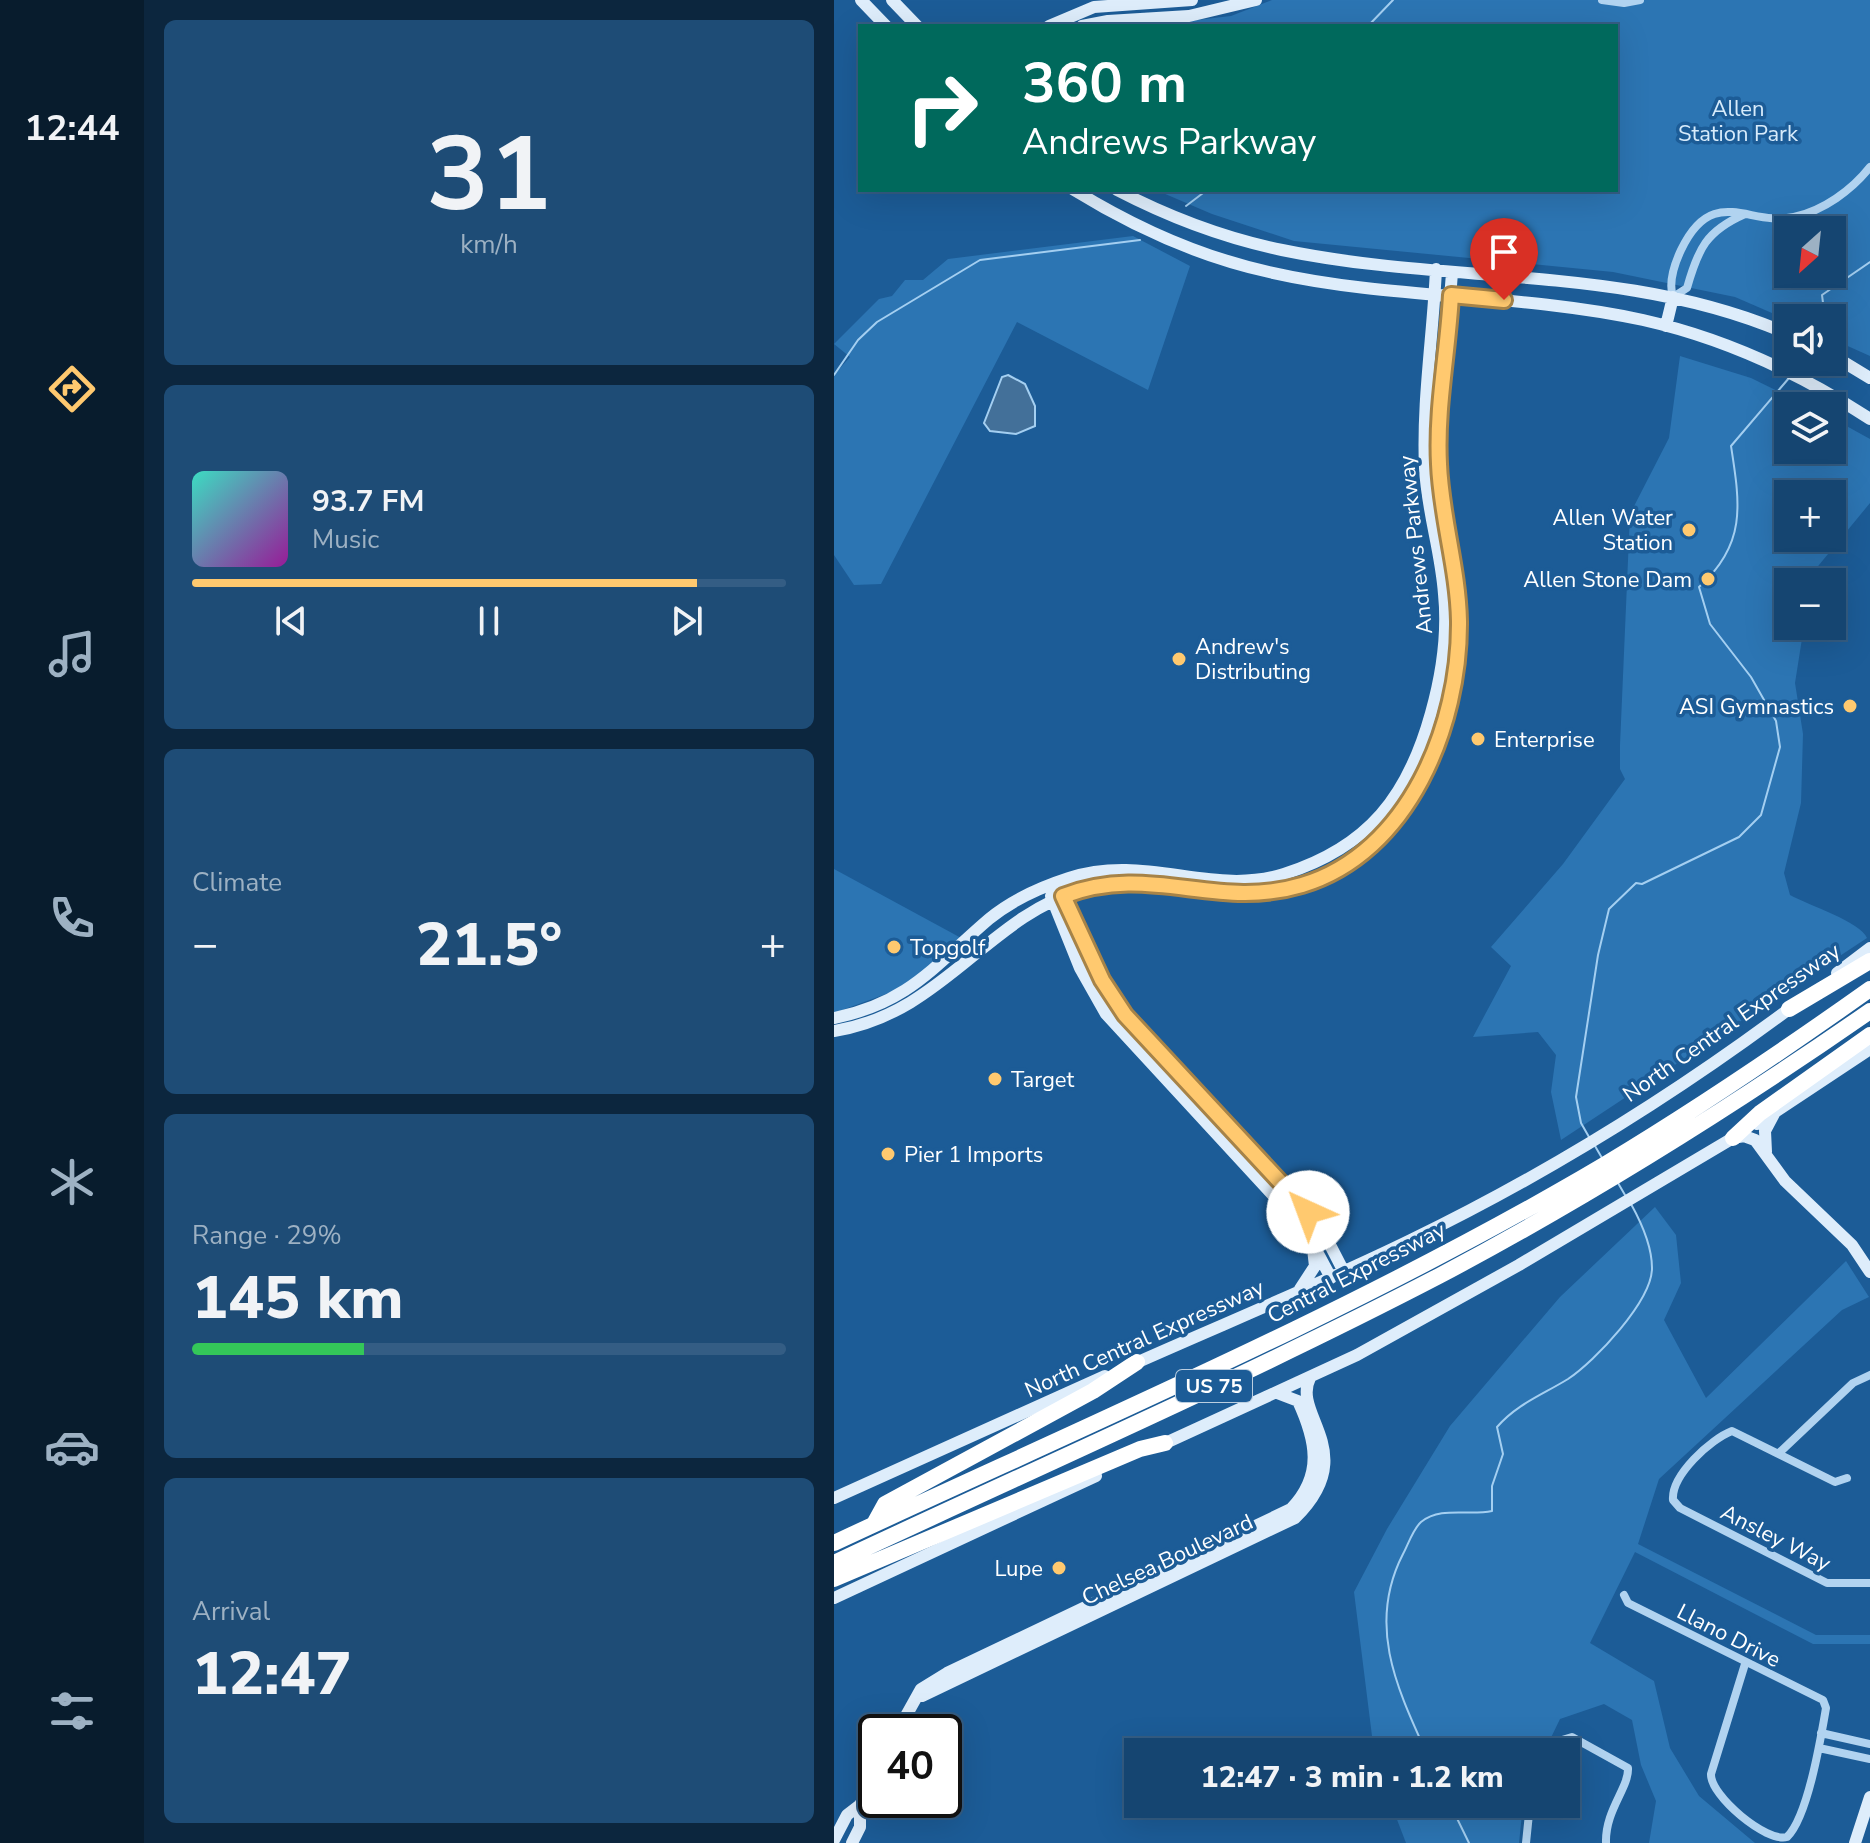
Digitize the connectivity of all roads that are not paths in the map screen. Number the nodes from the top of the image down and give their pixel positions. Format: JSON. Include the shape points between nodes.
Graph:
{"nodes":[{"id":1,"x":861,"y":0,"type":"edge"},
{"id":2,"x":892,"y":0,"type":"edge"},
{"id":3,"x":1192,"y":0,"type":"edge"},
{"id":4,"x":1256,"y":0,"type":"edge"},
{"id":5,"x":1602,"y":0,"type":"edge"},
{"id":6,"x":1640,"y":0,"type":"edge"},
{"id":7,"x":1122,"y":5,"type":"junction"},
{"id":8,"x":1123,"y":20,"type":"junction"},
{"id":9,"x":884,"y":24,"type":"edge"},
{"id":10,"x":915,"y":24,"type":"edge"},
{"id":11,"x":1053,"y":24,"type":"edge"},
{"id":12,"x":1096,"y":24,"type":"edge"},
{"id":13,"x":1870,"y":167,"type":"edge"},
{"id":14,"x":1078,"y":192,"type":"edge"},
{"id":15,"x":1121,"y":192,"type":"edge"},
{"id":16,"x":1745,"y":214,"type":"junction"},
{"id":17,"x":1229,"y":236,"type":"junction"},
{"id":18,"x":1221,"y":259,"type":"junction"},
{"id":19,"x":1436,"y":269,"type":"junction"},
{"id":20,"x":1452,"y":272,"type":"junction"},
{"id":21,"x":1435,"y":293,"type":"junction"},
{"id":22,"x":1451,"y":295,"type":"junction"},
{"id":23,"x":1673,"y":297,"type":"junction"},
{"id":24,"x":1666,"y":326,"type":"junction"},
{"id":25,"x":1774,"y":328,"type":"edge"},
{"id":26,"x":1846,"y":363,"type":"edge"},
{"id":27,"x":1864,"y":374,"type":"edge"},
{"id":28,"x":1870,"y":419,"type":"edge"},
{"id":29,"x":1425,"y":454,"type":"junction"},
{"id":30,"x":1439,"y":454,"type":"junction"},
{"id":31,"x":1445,"y":548,"type":"junction"},
{"id":32,"x":1443,"y":695,"type":"junction"},
{"id":33,"x":1349,"y":845,"type":"junction"},
{"id":34,"x":1358,"y":857,"type":"junction"},
{"id":35,"x":1272,"y":877,"type":"junction"},
{"id":36,"x":1050,"y":885,"type":"junction"},
{"id":37,"x":1195,"y":890,"type":"junction"},
{"id":38,"x":1057,"y":899,"type":"junction"},
{"id":39,"x":1870,"y":948,"type":"edge"},
{"id":40,"x":1870,"y":961,"type":"edge"},
{"id":41,"x":1870,"y":989,"type":"edge"},
{"id":42,"x":1789,"y":1009,"type":"junction"},
{"id":43,"x":1870,"y":1011,"type":"edge"},
{"id":44,"x":834,"y":1018,"type":"edge"},
{"id":45,"x":834,"y":1031,"type":"edge"},
{"id":46,"x":1870,"y":1035,"type":"edge"},
{"id":47,"x":1870,"y":1049,"type":"edge"},
{"id":48,"x":1774,"y":1113,"type":"junction"},
{"id":49,"x":1733,"y":1138,"type":"junction"},
{"id":50,"x":1640,"y":1151,"type":"junction"},
{"id":51,"x":1766,"y":1152,"type":"junction"},
{"id":52,"x":1578,"y":1188,"type":"junction"},
{"id":53,"x":1312,"y":1242,"type":"junction"},
{"id":54,"x":1344,"y":1272,"type":"junction"},
{"id":55,"x":1870,"y":1272,"type":"edge"},
{"id":56,"x":1331,"y":1278,"type":"junction"},
{"id":57,"x":1297,"y":1293,"type":"junction"},
{"id":58,"x":1137,"y":1362,"type":"junction"},
{"id":59,"x":1870,"y":1375,"type":"edge"},
{"id":60,"x":1310,"y":1378,"type":"junction"},
{"id":61,"x":1277,"y":1393,"type":"junction"},
{"id":62,"x":1165,"y":1443,"type":"junction"},
{"id":63,"x":1779,"y":1453,"type":"junction"},
{"id":64,"x":1847,"y":1478,"type":"dead end"},
{"id":65,"x":834,"y":1498,"type":"edge"},
{"id":66,"x":874,"y":1524,"type":"junction"},
{"id":67,"x":834,"y":1543,"type":"edge"},
{"id":68,"x":834,"y":1563,"type":"edge"},
{"id":69,"x":834,"y":1579,"type":"edge"},
{"id":70,"x":1870,"y":1583,"type":"edge"},
{"id":71,"x":1624,"y":1595,"type":"dead end"},
{"id":72,"x":834,"y":1598,"type":"edge"},
{"id":73,"x":1745,"y":1664,"type":"junction"},
{"id":74,"x":915,"y":1698,"type":"junction"},
{"id":75,"x":907,"y":1714,"type":"edge"},
{"id":76,"x":1821,"y":1733,"type":"junction"},
{"id":77,"x":1580,"y":1744,"type":"edge"},
{"id":78,"x":1870,"y":1744,"type":"edge"},
{"id":79,"x":1819,"y":1748,"type":"junction"},
{"id":80,"x":1870,"y":1759,"type":"edge"},
{"id":81,"x":1870,"y":1797,"type":"edge"},
{"id":82,"x":858,"y":1807,"type":"edge"},
{"id":83,"x":860,"y":1818,"type":"edge"},
{"id":84,"x":1529,"y":1818,"type":"edge"},
{"id":85,"x":835,"y":1838,"type":"edge"},
{"id":86,"x":852,"y":1843,"type":"edge"},
{"id":87,"x":1526,"y":1843,"type":"edge"},
{"id":88,"x":1606,"y":1843,"type":"edge"},
{"id":89,"x":1855,"y":1843,"type":"edge"}],
"edges":[{"from":1,"to":9,"type":"street"},
{"from":2,"to":10,"type":"street"},
{"from":3,"to":7,"type":"street"},
{"from":4,"to":8,"type":"street","via":[[1189,16]]},
{"from":5,"to":6,"type":"street"},
{"from":7,"to":8,"type":"street"},
{"from":7,"to":11,"type":"street","via":[[1085,9]]},
{"from":8,"to":12,"type":"street"},
{"from":13,"to":16,"type":"street","via":[[1838,197],[1814,210],[1791,218]]},
{"from":14,"to":18,"type":"street"},
{"from":15,"to":17,"type":"street"},
{"from":16,"to":23,"type":"street","via":[[1712,233],[1687,288]]},
{"from":16,"to":23,"type":"street","via":[[1719,213],[1693,232],[1678,258],[1670,285]]},
{"from":17,"to":18,"type":"street"},
{"from":17,"to":19,"type":"street","via":[[1304,254]]},
{"from":18,"to":21,"type":"street","via":[[1270,272]]},
{"from":19,"to":20,"type":"street"},
{"from":19,"to":21,"type":"street","name":"Andrews Parkway"},
{"from":20,"to":22,"type":"street","name":"Andrews Parkway"},
{"from":20,"to":23,"type":"street","via":[[1614,286]]},
{"from":21,"to":22,"type":"street"},
{"from":21,"to":29,"type":"street","name":"Andrews Parkway"},
{"from":22,"to":24,"type":"street","via":[[1579,309]]},
{"from":22,"to":30,"type":"street","name":"Andrews Parkway"},
{"from":23,"to":24,"type":"street"},
{"from":23,"to":25,"type":"street"},
{"from":24,"to":28,"type":"street","via":[[1754,357]]},
{"from":26,"to":27,"type":"street"},
{"from":29,"to":30,"type":"street"},
{"from":29,"to":31,"type":"street","name":"Andrews Parkway","via":[[1428,497]]},
{"from":30,"to":31,"type":"street","name":"Andrews Parkway"},
{"from":31,"to":32,"type":"street","name":"Andrews Parkway","via":[[1459,623]]},
{"from":32,"to":33,"type":"street","name":"Andrews Parkway","via":[[1407,781],[1382,815]]},
{"from":32,"to":34,"type":"street","name":"Andrews Parkway","via":[[1419,786],[1393,825]]},
{"from":33,"to":34,"type":"street"},
{"from":33,"to":35,"type":"street","name":"Andrews Parkway"},
{"from":34,"to":37,"type":"street","name":"Andrews Parkway","via":[[1287,889],[1248,894]]},
{"from":35,"to":36,"type":"street","name":"Andrews Parkway","via":[[1215,880],[1119,868]]},
{"from":35,"to":37,"type":"street","via":[[1261,885],[1203,885]]},
{"from":36,"to":38,"type":"street"},
{"from":36,"to":44,"type":"street","name":"Andrews Parkway","via":[[990,919],[938,969],[906,991]]},
{"from":37,"to":38,"type":"street","name":"Andrews Parkway","via":[[1124,881]]},
{"from":38,"to":45,"type":"street","name":"Andrews Parkway","via":[[1021,919],[913,1004],[880,1020]]},
{"from":38,"to":53,"type":"street","via":[[1080,968],[1106,1014]]},
{"from":38,"to":54,"type":"street","via":[[1125,1015],[1308,1212]]},
{"from":39,"to":42,"type":"street","name":"North Central Expressway"},
{"from":40,"to":42,"type":"highway"},
{"from":41,"to":50,"type":"highway","name":"Central Expressway","number":"US 75"},
{"from":42,"to":54,"type":"street","name":"North Central Expressway","via":[[1624,1121],[1473,1209]]},
{"from":43,"to":50,"type":"highway","name":"Central Expressway","number":"US 75","via":[[1803,1058]]},
{"from":46,"to":49,"type":"highway"},
{"from":47,"to":48,"type":"street"},
{"from":48,"to":49,"type":"street"},
{"from":48,"to":51,"type":"street","via":[[1765,1131]]},
{"from":49,"to":51,"type":"street","via":[[1748,1137]]},
{"from":49,"to":60,"type":"street","via":[[1465,1296]]},
{"from":50,"to":52,"type":"highway","name":"Central Expressway","number":"US 75"},
{"from":51,"to":55,"type":"street","via":[[1785,1181],[1852,1245]]},
{"from":52,"to":66,"type":"highway","name":"Central Expressway","number":"US 75","via":[[1328,1312]]},
{"from":52,"to":68,"type":"highway","name":"Central Expressway","number":"US 75","via":[[1474,1257],[1333,1329]]},
{"from":53,"to":56,"type":"street"},
{"from":53,"to":57,"type":"street","via":[[1315,1266]]},
{"from":54,"to":56,"type":"street","name":"North Central Expressway"},
{"from":56,"to":57,"type":"street","name":"North Central Expressway"},
{"from":57,"to":58,"type":"street","name":"North Central Expressway"},
{"from":58,"to":65,"type":"street","name":"North Central Expressway"},
{"from":58,"to":66,"type":"highway","via":[[885,1504]]},
{"from":59,"to":63,"type":"street","via":[[1853,1383]]},
{"from":60,"to":61,"type":"street"},
{"from":60,"to":74,"type":"street","name":"Chelsea Boulevard","via":[[1306,1397],[1320,1429],[1325,1465],[1315,1495],[1295,1518]]},
{"from":61,"to":62,"type":"street"},
{"from":61,"to":74,"type":"street","name":"Chelsea Boulevard","via":[[1298,1401],[1316,1452],[1311,1478],[1291,1509],[947,1673]]},
{"from":62,"to":69,"type":"highway"},
{"from":62,"to":72,"type":"street"},
{"from":63,"to":64,"type":"street","via":[[1835,1482]]},
{"from":63,"to":70,"type":"street","name":"Ansley Way","via":[[1732,1431],[1682,1475],[1673,1500],[1827,1583]]},
{"from":66,"to":67,"type":"highway","name":"Central Expressway","number":"US 75"},
{"from":71,"to":73,"type":"street","name":"Llano Drive","via":[[1628,1603]]},
{"from":73,"to":76,"type":"street","name":"Llano Drive","via":[[1823,1700]]},
{"from":73,"to":79,"type":"street","via":[[1711,1774],[1712,1785],[1742,1824],[1779,1841],[1789,1835]]},
{"from":74,"to":75,"type":"street","name":"Chelsea Boulevard"},
{"from":76,"to":78,"type":"street"},
{"from":76,"to":79,"type":"street"},
{"from":77,"to":88,"type":"street","via":[[1628,1768],[1608,1817]]},
{"from":79,"to":80,"type":"street"},
{"from":81,"to":89,"type":"street"},
{"from":82,"to":85,"type":"street"},
{"from":83,"to":86,"type":"street"},
{"from":84,"to":87,"type":"street"}]}
